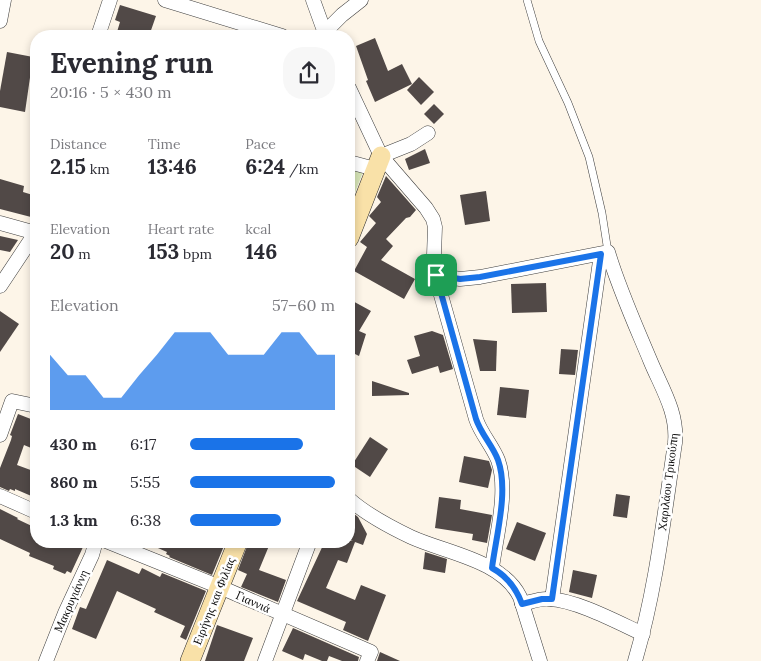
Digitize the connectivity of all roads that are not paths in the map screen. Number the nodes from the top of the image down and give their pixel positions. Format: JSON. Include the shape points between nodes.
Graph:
{"nodes":[{"id":1,"x":4,"y":0,"type":"edge"},
{"id":2,"x":110,"y":0,"type":"edge"},
{"id":3,"x":165,"y":0,"type":"edge"},
{"id":4,"x":313,"y":0,"type":"edge"},
{"id":5,"x":361,"y":0,"type":"edge"},
{"id":6,"x":528,"y":0,"type":"edge"},
{"id":7,"x":0,"y":21,"type":"edge"},
{"id":8,"x":100,"y":30,"type":"edge"},
{"id":9,"x":262,"y":30,"type":"edge"},
{"id":10,"x":322,"y":30,"type":"edge"},
{"id":11,"x":328,"y":30,"type":"edge"},
{"id":12,"x":355,"y":104,"type":"edge"},
{"id":13,"x":428,"y":133,"type":"dead end"},
{"id":14,"x":355,"y":162,"type":"edge"},
{"id":15,"x":378,"y":163,"type":"junction"},
{"id":16,"x":355,"y":222,"type":"edge"},
{"id":17,"x":0,"y":223,"type":"edge"},
{"id":18,"x":30,"y":231,"type":"edge"},
{"id":19,"x":30,"y":242,"type":"edge"},
{"id":20,"x":605,"y":253,"type":"junction"},
{"id":21,"x":436,"y":275,"type":"junction"},
{"id":22,"x":0,"y":286,"type":"edge"},
{"id":23,"x":30,"y":405,"type":"edge"},
{"id":24,"x":0,"y":436,"type":"edge"},
{"id":25,"x":0,"y":496,"type":"edge"},
{"id":26,"x":355,"y":504,"type":"edge"},
{"id":27,"x":30,"y":509,"type":"edge"},
{"id":28,"x":94,"y":548,"type":"edge"},
{"id":29,"x":123,"y":548,"type":"edge"},
{"id":30,"x":235,"y":548,"type":"edge"},
{"id":31,"x":307,"y":548,"type":"edge"},
{"id":32,"x":492,"y":568,"type":"junction"},
{"id":33,"x":220,"y":588,"type":"junction"},
{"id":34,"x":552,"y":599,"type":"junction"},
{"id":35,"x":522,"y":604,"type":"junction"},
{"id":36,"x":283,"y":615,"type":"junction"},
{"id":37,"x":643,"y":634,"type":"junction"},
{"id":38,"x":369,"y":657,"type":"edge"},
{"id":39,"x":46,"y":661,"type":"edge"},
{"id":40,"x":190,"y":661,"type":"edge"},
{"id":41,"x":265,"y":661,"type":"edge"},
{"id":42,"x":540,"y":661,"type":"edge"},
{"id":43,"x":635,"y":661,"type":"edge"}],
"edges":[{"from":1,"to":7,"type":"street"},
{"from":2,"to":8,"type":"street"},
{"from":3,"to":9,"type":"street"},
{"from":4,"to":10,"type":"street"},
{"from":5,"to":11,"type":"street"},
{"from":6,"to":20,"type":"lane","via":[[539,40],[589,157],[602,213]]},
{"from":12,"to":15,"type":"street"},
{"from":13,"to":15,"type":"street"},
{"from":14,"to":15,"type":"street"},
{"from":15,"to":16,"type":"street"},
{"from":15,"to":21,"type":"street","via":[[433,219]]},
{"from":17,"to":18,"type":"street"},
{"from":19,"to":22,"type":"street"},
{"from":20,"to":21,"type":"street","via":[[480,277],[460,279]]},
{"from":20,"to":34,"type":"street"},
{"from":20,"to":37,"type":"street","name":"Χαριλάου Τρικούπη","via":[[667,396],[675,424],[662,530]]},
{"from":21,"to":32,"type":"street","via":[[479,430],[500,467],[502,497]]},
{"from":23,"to":24,"type":"street","via":[[12,402]]},
{"from":25,"to":27,"type":"street"},
{"from":26,"to":32,"type":"street","via":[[412,537]]},
{"from":28,"to":39,"type":"street","name":"Μακρυγιάννη"},
{"from":29,"to":33,"type":"street","name":"Γιαννιά"},
{"from":30,"to":33,"type":"street","name":"Ειρήνης και Φιλίας"},
{"from":31,"to":36,"type":"street"},
{"from":32,"to":35,"type":"street","via":[[510,583]]},
{"from":33,"to":36,"type":"street","name":"Γιαννιά"},
{"from":33,"to":40,"type":"street","name":"Ειρήνης και Φιλίας"},
{"from":34,"to":35,"type":"street"},
{"from":34,"to":37,"type":"street","via":[[586,609]]},
{"from":35,"to":42,"type":"street"},
{"from":36,"to":38,"type":"street","name":"Γιαννιά"},
{"from":36,"to":41,"type":"street"},
{"from":37,"to":43,"type":"street","name":"Χαριλάου Τρικούπη"}]}
